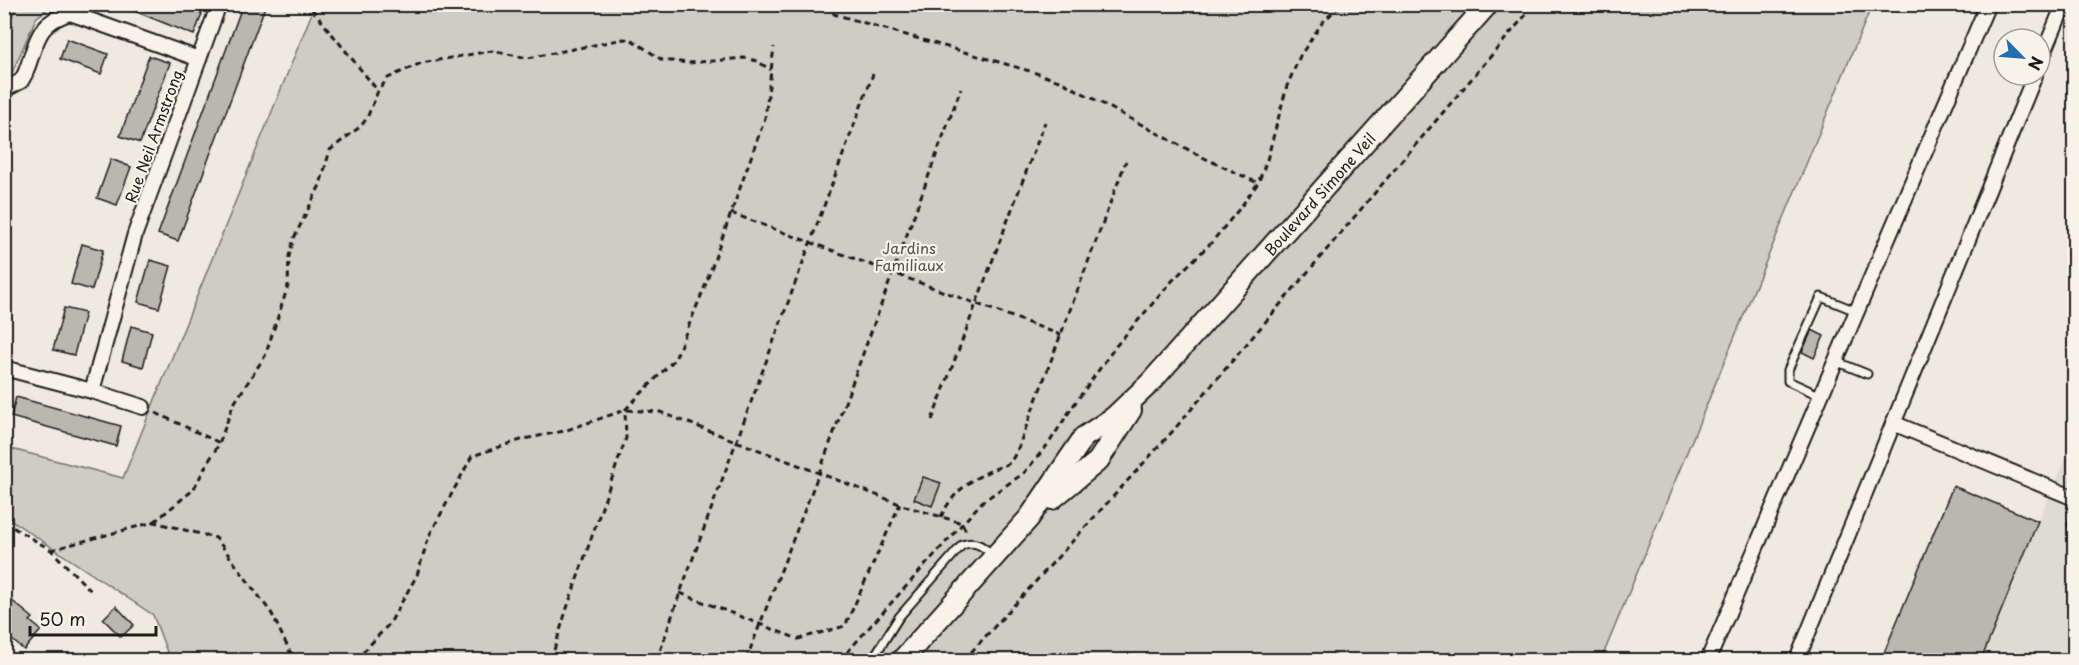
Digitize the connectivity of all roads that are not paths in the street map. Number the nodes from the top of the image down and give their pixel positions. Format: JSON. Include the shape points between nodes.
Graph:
{"nodes":[{"id":1,"x":219,"y":4,"type":"edge"},
{"id":2,"x":1488,"y":4,"type":"edge"},
{"id":3,"x":1971,"y":4,"type":"edge"},
{"id":4,"x":2064,"y":4,"type":"edge"},
{"id":5,"x":1986,"y":7,"type":"edge"},
{"id":6,"x":2052,"y":33,"type":"edge"},
{"id":7,"x":199,"y":59,"type":"junction"},
{"id":8,"x":2030,"y":87,"type":"edge"},
{"id":9,"x":4,"y":90,"type":"edge"},
{"id":10,"x":1856,"y":311,"type":"junction"},
{"id":11,"x":1835,"y":361,"type":"junction"},
{"id":12,"x":4,"y":368,"type":"edge"},
{"id":13,"x":1867,"y":374,"type":"dead end"},
{"id":14,"x":92,"y":391,"type":"junction"},
{"id":15,"x":1821,"y":396,"type":"junction"},
{"id":16,"x":143,"y":407,"type":"road end"},
{"id":17,"x":1893,"y":423,"type":"junction"},
{"id":18,"x":2074,"y":498,"type":"edge"},
{"id":19,"x":995,"y":557,"type":"junction"},
{"id":20,"x":872,"y":660,"type":"edge"},
{"id":21,"x":902,"y":660,"type":"edge"},
{"id":22,"x":1708,"y":660,"type":"edge"},
{"id":23,"x":1797,"y":660,"type":"edge"}],
"edges":[{"from":1,"to":7,"type":"street"},
{"from":2,"to":19,"type":"main road","name":"Boulevard Simone Veil","via":[[1150,382],[1098,461],[1029,518]]},
{"from":3,"to":5,"type":"lane"},
{"from":4,"to":6,"type":"street"},
{"from":5,"to":10,"type":"street"},
{"from":7,"to":9,"type":"street","name":"Rue Neil Armstrong","via":[[70,13],[54,17],[43,28],[21,81]]},
{"from":7,"to":14,"type":"street","name":"Rue Neil Armstrong","via":[[135,234]]},
{"from":8,"to":17,"type":"street"},
{"from":10,"to":11,"type":"street"},
{"from":10,"to":15,"type":"lane","via":[[1821,297],[1788,370],[1788,381]]},
{"from":11,"to":13,"type":"lane"},
{"from":11,"to":15,"type":"street"},
{"from":12,"to":14,"type":"street"},
{"from":14,"to":16,"type":"street"},
{"from":15,"to":22,"type":"street"},
{"from":17,"to":18,"type":"street"},
{"from":17,"to":23,"type":"street"},
{"from":19,"to":20,"type":"lane","via":[[980,544],[962,545],[899,617]]},
{"from":19,"to":21,"type":"main road","name":"Boulevard Simone Veil"}]}
